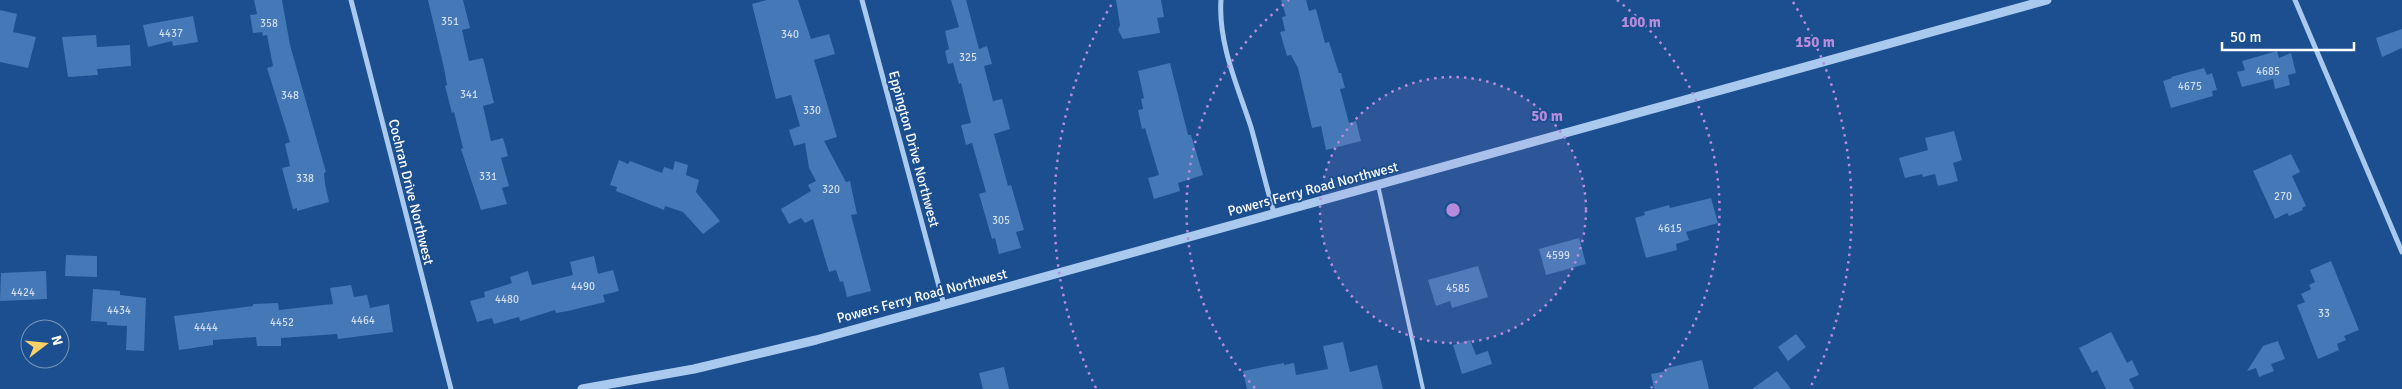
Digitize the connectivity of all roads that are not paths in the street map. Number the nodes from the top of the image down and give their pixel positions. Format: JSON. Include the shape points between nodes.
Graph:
{"nodes":[{"id":1,"x":351,"y":0,"type":"edge"},
{"id":2,"x":862,"y":0,"type":"edge"},
{"id":3,"x":1221,"y":0,"type":"edge"},
{"id":4,"x":2047,"y":0,"type":"edge"},
{"id":5,"x":2296,"y":0,"type":"edge"},
{"id":6,"x":1378,"y":185,"type":"junction"},
{"id":7,"x":1274,"y":214,"type":"junction"},
{"id":8,"x":2402,"y":252,"type":"edge"},
{"id":9,"x":944,"y":305,"type":"junction"},
{"id":10,"x":450,"y":389,"type":"edge"},
{"id":11,"x":582,"y":389,"type":"edge"},
{"id":12,"x":1423,"y":389,"type":"edge"}],
"edges":[{"from":1,"to":10,"type":"street","name":"Cochran Drive Northwest"},
{"from":2,"to":9,"type":"street","name":"Eppington Drive Northwest"},
{"from":3,"to":7,"type":"street","via":[[1220,14],[1232,73]]},
{"from":4,"to":6,"type":"street","name":"Powers Ferry Road Northwest"},
{"from":5,"to":8,"type":"street"},
{"from":6,"to":7,"type":"street","name":"Powers Ferry Road Northwest"},
{"from":6,"to":12,"type":"lane"},
{"from":7,"to":9,"type":"street","name":"Powers Ferry Road Northwest"},
{"from":9,"to":11,"type":"street","name":"Powers Ferry Road Northwest","via":[[694,369]]}]}
